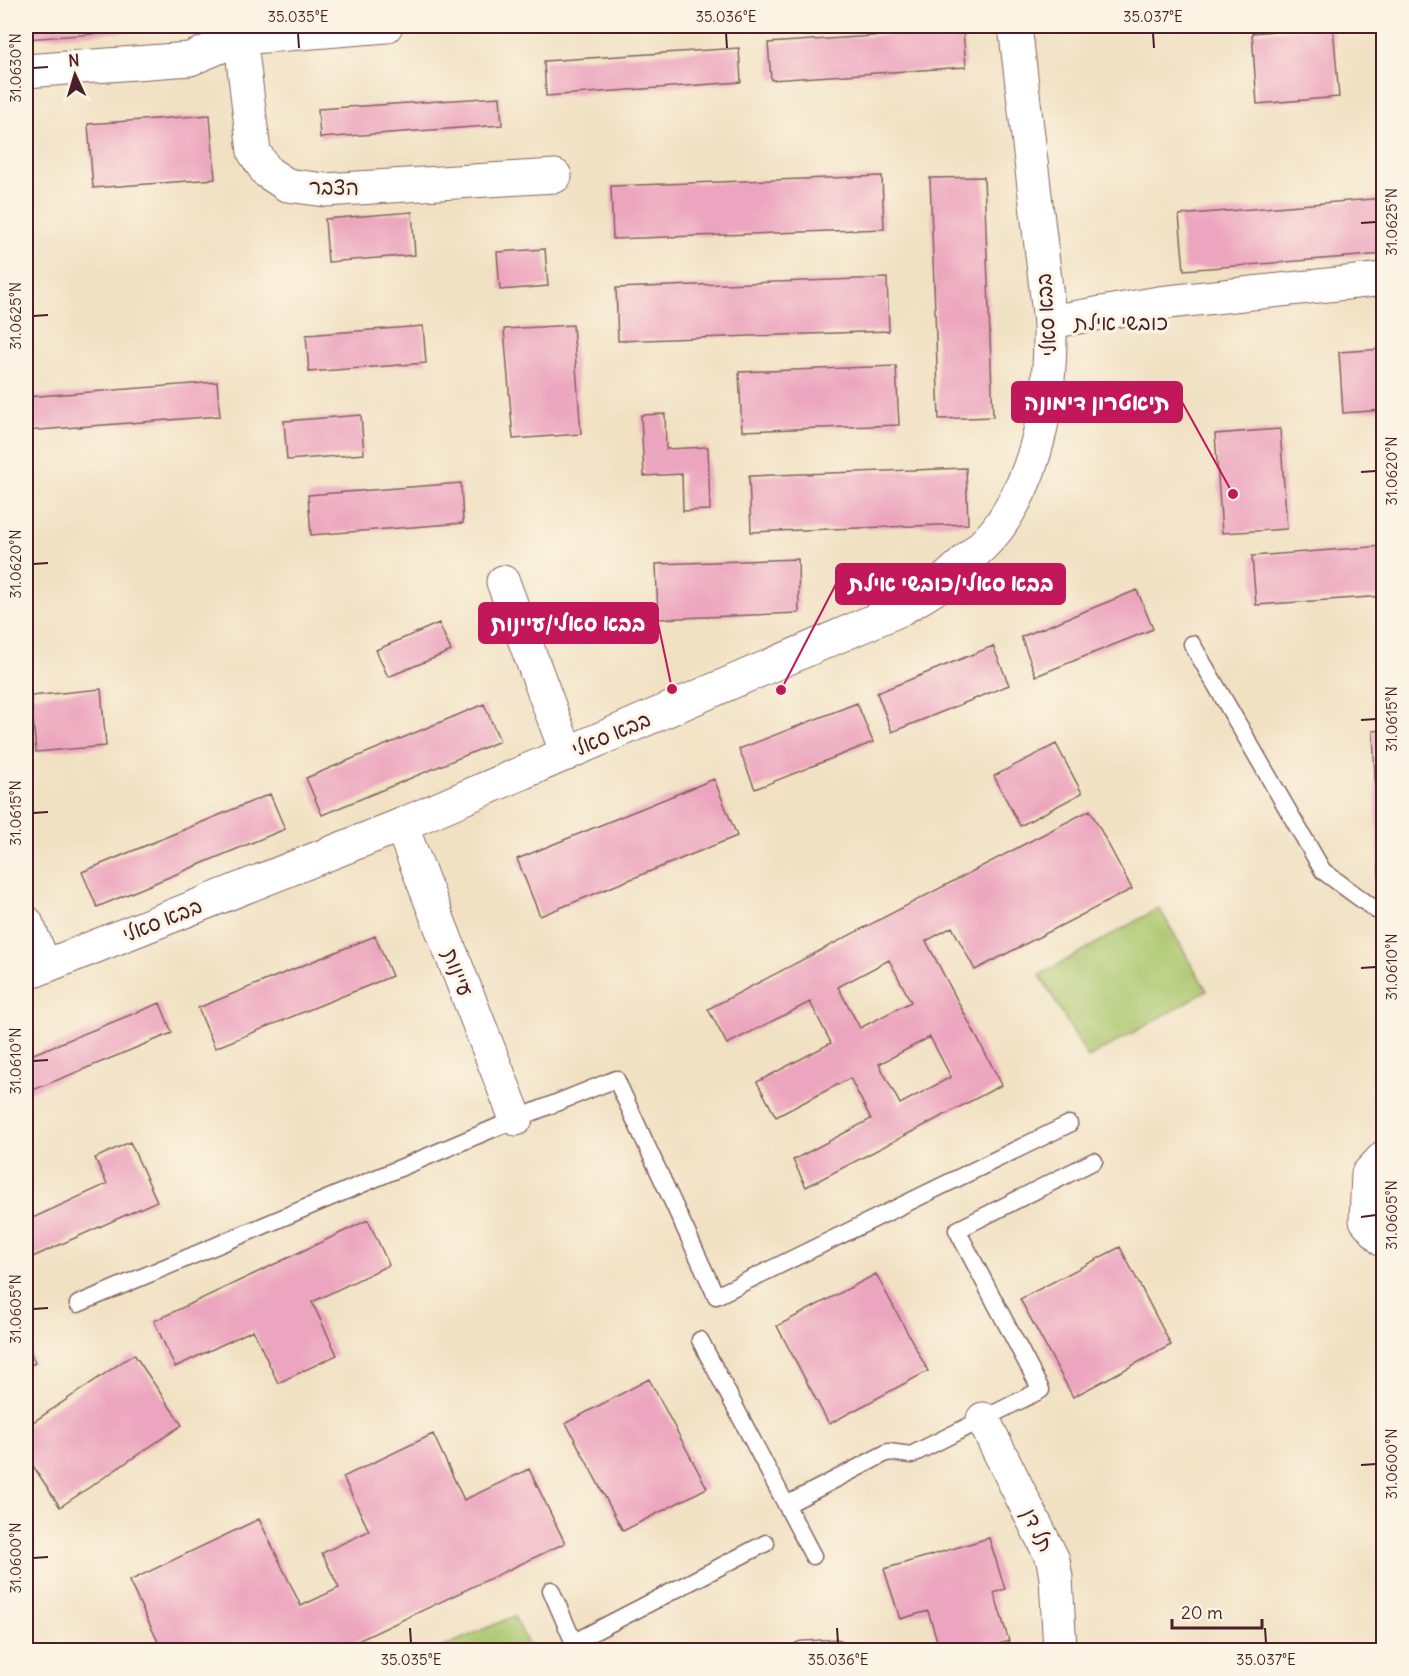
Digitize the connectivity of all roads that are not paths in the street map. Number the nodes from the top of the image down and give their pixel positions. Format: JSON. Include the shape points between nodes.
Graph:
{"nodes":[{"id":1,"x":386,"y":26,"type":"edge"},
{"id":2,"x":1015,"y":26,"type":"edge"},
{"id":3,"x":239,"y":32,"type":"edge"},
{"id":4,"x":26,"y":71,"type":"edge"},
{"id":5,"x":555,"y":176,"type":"dead end"},
{"id":6,"x":1383,"y":279,"type":"edge"},
{"id":7,"x":1383,"y":302,"type":"edge"},
{"id":8,"x":1050,"y":321,"type":"junction"},
{"id":9,"x":503,"y":582,"type":"dead end"},
{"id":10,"x":1192,"y":644,"type":"dead end"},
{"id":11,"x":567,"y":754,"type":"junction"},
{"id":12,"x":401,"y":825,"type":"junction"},
{"id":13,"x":1383,"y":912,"type":"edge"},
{"id":14,"x":26,"y":922,"type":"edge"},
{"id":15,"x":35,"y":970,"type":"edge"},
{"id":16,"x":516,"y":1119,"type":"junction"},
{"id":17,"x":1069,"y":1124,"type":"dead end"},
{"id":18,"x":1383,"y":1157,"type":"edge"},
{"id":19,"x":1094,"y":1161,"type":"dead end"},
{"id":20,"x":1383,"y":1241,"type":"edge"},
{"id":21,"x":78,"y":1304,"type":"dead end"},
{"id":22,"x":700,"y":1340,"type":"dead end"},
{"id":23,"x":983,"y":1419,"type":"junction"},
{"id":24,"x":786,"y":1505,"type":"junction"},
{"id":25,"x":766,"y":1543,"type":"dead end"},
{"id":26,"x":813,"y":1556,"type":"dead end"},
{"id":27,"x":551,"y":1590,"type":"dead end"},
{"id":28,"x":575,"y":1646,"type":"edge"},
{"id":29,"x":837,"y":1648,"type":"dead end"},
{"id":30,"x":801,"y":1650,"type":"edge"},
{"id":31,"x":1060,"y":1650,"type":"edge"}],
"edges":[{"from":1,"to":3,"type":"street"},
{"from":2,"to":8,"type":"street","name":"בבא סאלי"},
{"from":3,"to":4,"type":"street","via":[[190,59]]},
{"from":3,"to":5,"type":"street","name":"הצבר","via":[[254,152],[267,172],[287,185],[325,190]]},
{"from":6,"to":8,"type":"street","name":"כובשי אילת","via":[[1159,303]]},
{"from":7,"to":8,"type":"street","name":"כובשי אילת","via":[[1150,324]]},
{"from":8,"to":11,"type":"street","name":"בבא סאלי","via":[[1048,388],[1043,425],[1032,460],[1017,497],[997,529],[973,555],[938,586],[899,610]]},
{"from":9,"to":11,"type":"street"},
{"from":10,"to":13,"type":"lane","via":[[1323,871]]},
{"from":11,"to":12,"type":"street","name":"בבא סאלי"},
{"from":12,"to":15,"type":"street","name":"בבא סאלי"},
{"from":12,"to":16,"type":"street","name":"עיינות"},
{"from":14,"to":15,"type":"street"},
{"from":16,"to":17,"type":"lane","via":[[616,1079],[716,1296]]},
{"from":16,"to":21,"type":"lane"},
{"from":18,"to":20,"type":"street","via":[[1368,1174],[1366,1220]]},
{"from":19,"to":23,"type":"lane","via":[[957,1230],[1041,1390]]},
{"from":22,"to":24,"type":"lane"},
{"from":23,"to":24,"type":"lane","via":[[911,1455],[888,1452]]},
{"from":23,"to":31,"type":"street","name":"תל דן","via":[[1053,1560]]},
{"from":24,"to":26,"type":"lane"},
{"from":25,"to":28,"type":"lane"},
{"from":27,"to":28,"type":"lane"},
{"from":29,"to":30,"type":"lane"}]}
